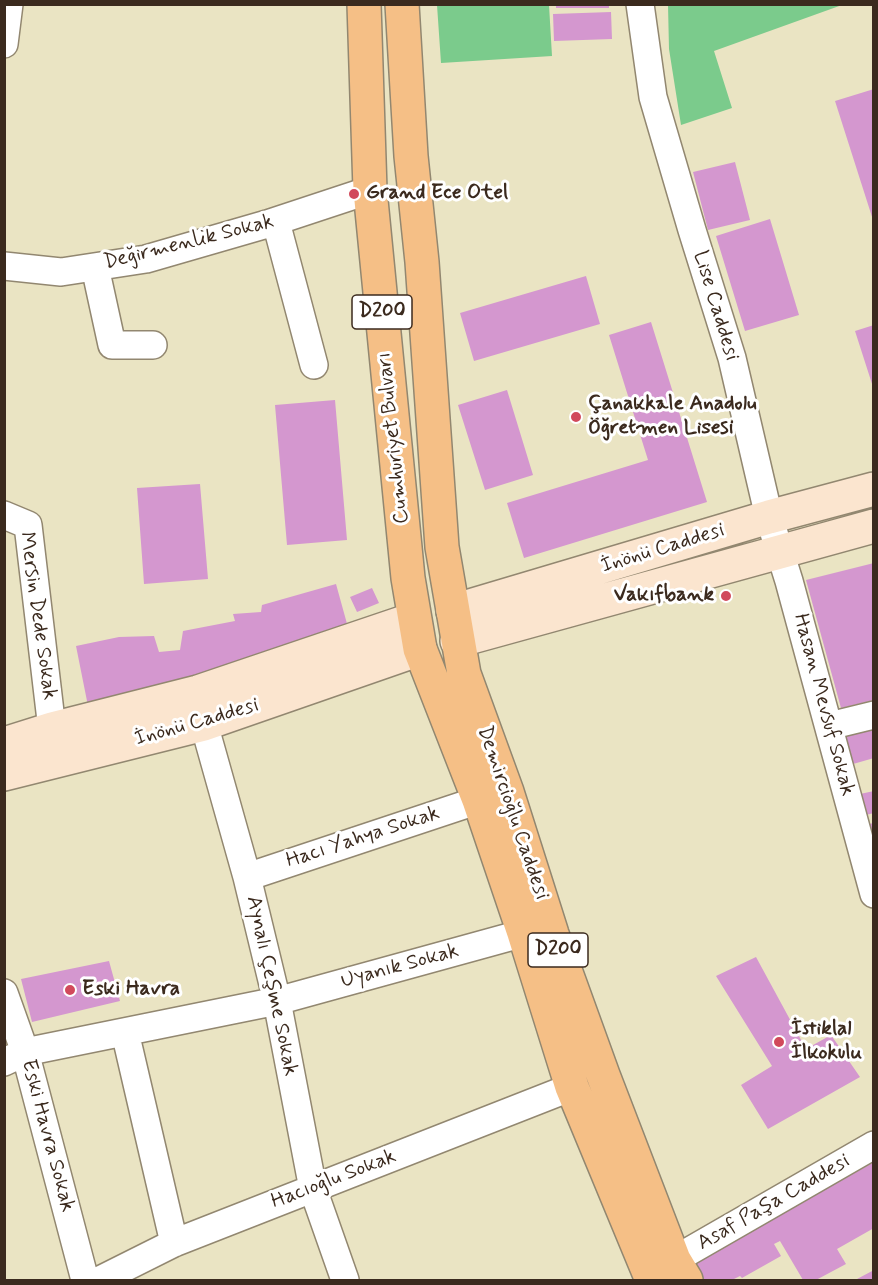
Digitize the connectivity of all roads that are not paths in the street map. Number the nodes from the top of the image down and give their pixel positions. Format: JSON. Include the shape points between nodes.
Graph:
{"nodes":[{"id":1,"x":9,"y":4,"type":"edge"},
{"id":2,"x":364,"y":4,"type":"edge"},
{"id":3,"x":402,"y":4,"type":"edge"},
{"id":4,"x":640,"y":4,"type":"edge"},
{"id":5,"x":4,"y":44,"type":"edge"},
{"id":6,"x":370,"y":190,"type":"junction"},
{"id":7,"x":276,"y":222,"type":"junction"},
{"id":8,"x":4,"y":266,"type":"edge"},
{"id":9,"x":95,"y":267,"type":"junction"},
{"id":10,"x":153,"y":345,"type":"dead end"},
{"id":11,"x":314,"y":365,"type":"dead end"},
{"id":12,"x":873,"y":489,"type":"edge"},
{"id":13,"x":4,"y":515,"type":"edge"},
{"id":14,"x":769,"y":517,"type":"junction"},
{"id":15,"x":873,"y":526,"type":"edge"},
{"id":16,"x":779,"y":550,"type":"junction"},
{"id":17,"x":455,"y":626,"type":"junction"},
{"id":18,"x":417,"y":634,"type":"junction"},
{"id":19,"x":198,"y":692,"type":"junction"},
{"id":20,"x":873,"y":715,"type":"edge"},
{"id":21,"x":204,"y":724,"type":"junction"},
{"id":22,"x":829,"y":726,"type":"junction"},
{"id":23,"x":52,"y":729,"type":"junction"},
{"id":24,"x":4,"y":744,"type":"edge"},
{"id":25,"x":4,"y":774,"type":"edge"},
{"id":26,"x":478,"y":800,"type":"junction"},
{"id":27,"x":247,"y":877,"type":"junction"},
{"id":28,"x":873,"y":894,"type":"edge"},
{"id":29,"x":524,"y":933,"type":"junction"},
{"id":30,"x":4,"y":993,"type":"edge"},
{"id":31,"x":277,"y":1001,"type":"junction"},
{"id":32,"x":124,"y":1032,"type":"junction"},
{"id":33,"x":15,"y":1057,"type":"edge"},
{"id":34,"x":572,"y":1086,"type":"junction"},
{"id":35,"x":873,"y":1145,"type":"edge"},
{"id":36,"x":313,"y":1189,"type":"junction"},
{"id":37,"x":174,"y":1243,"type":"junction"},
{"id":38,"x":662,"y":1276,"type":"edge"},
{"id":39,"x":85,"y":1281,"type":"edge"},
{"id":40,"x":100,"y":1281,"type":"edge"},
{"id":41,"x":345,"y":1281,"type":"edge"}],
"edges":[{"from":1,"to":5,"type":"street"},
{"from":2,"to":6,"type":"highway","name":"Cumhuriyet Bulvarı","number":"D200"},
{"from":3,"to":17,"type":"highway","name":"Cumhuriyet Bulvarı","number":"D200","via":[[442,548]]},
{"from":4,"to":14,"type":"street","name":"Lise Caddesi","via":[[653,97],[732,358]]},
{"from":6,"to":7,"type":"street","name":"Değirmenlik Sokak"},
{"from":6,"to":18,"type":"highway","name":"Cumhuriyet Bulvarı","number":"D200","via":[[406,567]]},
{"from":7,"to":9,"type":"street","name":"Değirmenlik Sokak","via":[[146,259]]},
{"from":7,"to":11,"type":"street"},
{"from":8,"to":9,"type":"street","name":"Değirmenlik Sokak","via":[[61,272]]},
{"from":9,"to":10,"type":"street","via":[[112,345]]},
{"from":12,"to":14,"type":"main road","name":"İnönü Caddesi"},
{"from":13,"to":23,"type":"street","name":"Mersin Dede Sokak","via":[[28,525]]},
{"from":14,"to":16,"type":"street","name":"Hasan Mevsuf Sokak"},
{"from":14,"to":17,"type":"main road","name":"İnönü Caddesi"},
{"from":15,"to":16,"type":"main road","name":"İnönü Caddesi"},
{"from":16,"to":17,"type":"main road","name":"İnönü Caddesi"},
{"from":16,"to":22,"type":"street","name":"Hasan Mevsuf Sokak"},
{"from":17,"to":18,"type":"highway"},
{"from":17,"to":38,"type":"highway","name":"Demircioğlu Caddesi","number":"D200","via":[[464,674],[603,1075]]},
{"from":18,"to":19,"type":"main road","name":"İnönü Caddesi"},
{"from":18,"to":21,"type":"main road","name":"İnönü Caddesi"},
{"from":18,"to":26,"type":"highway","name":"Demircioğlu Caddesi","number":"D200"},
{"from":19,"to":21,"type":"street","name":"Aynalı Çeşme Sokak"},
{"from":19,"to":23,"type":"main road","name":"İnönü Caddesi"},
{"from":20,"to":22,"type":"street"},
{"from":21,"to":25,"type":"main road","name":"İnönü Caddesi"},
{"from":21,"to":27,"type":"street","name":"Aynalı Çeşme Sokak"},
{"from":22,"to":28,"type":"street","name":"Hasan Mevsuf Sokak"},
{"from":23,"to":24,"type":"main road","name":"İnönü Caddesi"},
{"from":26,"to":27,"type":"street","name":"Hacı Yahya Sokak"},
{"from":26,"to":29,"type":"highway","name":"Demircioğlu Caddesi","number":"D200"},
{"from":27,"to":31,"type":"street","name":"Aynalı Çeşme Sokak"},
{"from":29,"to":31,"type":"street","name":"Uyanık Sokak"},
{"from":29,"to":34,"type":"highway","name":"Demircioğlu Caddesi","number":"D200"},
{"from":30,"to":33,"type":"street","name":"Eski Havra Sokak"},
{"from":31,"to":32,"type":"street","name":"Uyanık Sokak"},
{"from":31,"to":36,"type":"street","name":"Aynalı Çeşme Sokak"},
{"from":32,"to":33,"type":"street","name":"Uyanık Sokak"},
{"from":32,"to":37,"type":"street"},
{"from":33,"to":39,"type":"street","name":"Eski Havra Sokak"},
{"from":34,"to":36,"type":"street","name":"Hacıoğlu Sokak"},
{"from":34,"to":38,"type":"highway","name":"Demircioğlu Caddesi","number":"D200"},
{"from":35,"to":38,"type":"street","name":"Asaf Paşa Caddesi"},
{"from":36,"to":37,"type":"street","name":"Hacıoğlu Sokak"},
{"from":36,"to":41,"type":"street","name":"Aynalı Çeşme Sokak"},
{"from":37,"to":40,"type":"street","name":"Hacıoğlu Sokak"}]}
